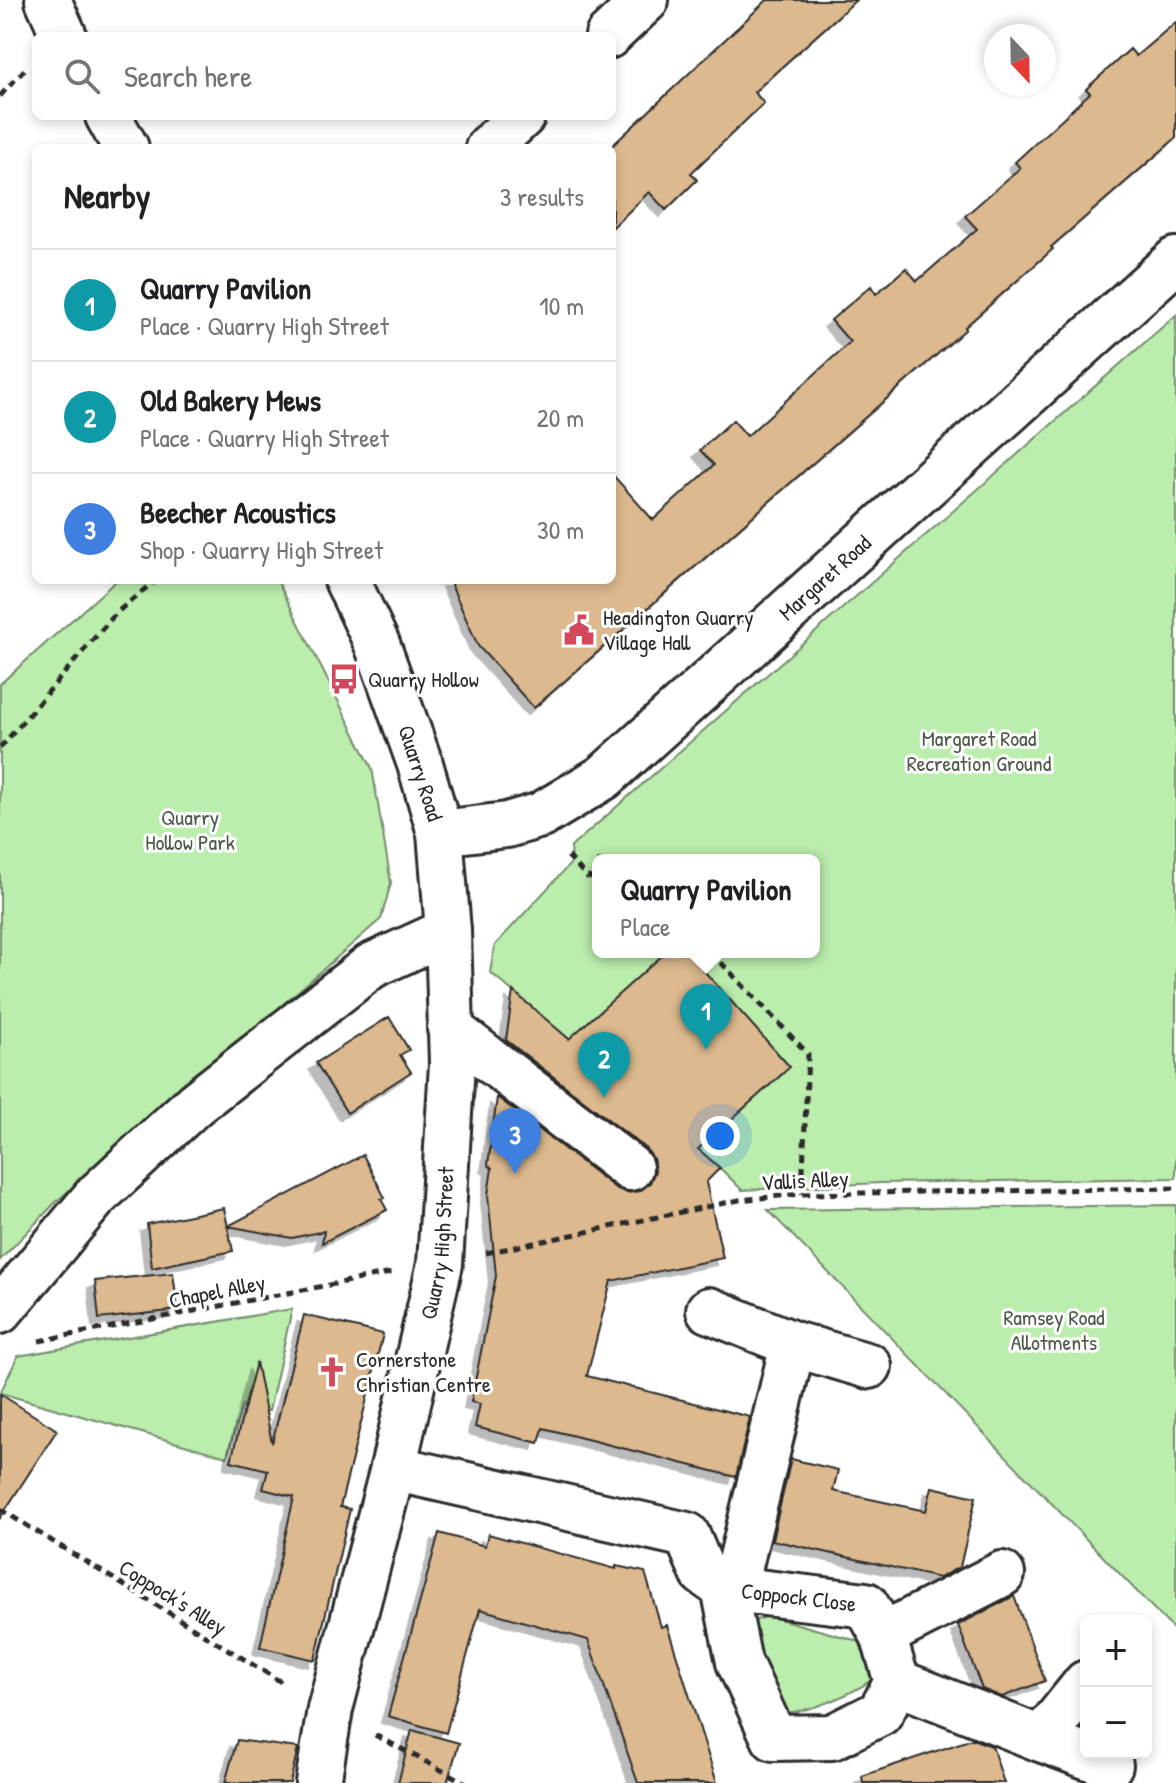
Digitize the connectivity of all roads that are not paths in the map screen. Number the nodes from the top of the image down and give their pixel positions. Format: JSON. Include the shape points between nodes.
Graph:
{"nodes":[{"id":1,"x":48,"y":0,"type":"edge"},
{"id":2,"x":646,"y":0,"type":"edge"},
{"id":3,"x":62,"y":32,"type":"edge"},
{"id":4,"x":612,"y":32,"type":"edge"},
{"id":5,"x":110,"y":120,"type":"edge"},
{"id":6,"x":518,"y":120,"type":"edge"},
{"id":7,"x":124,"y":144,"type":"edge"},
{"id":8,"x":492,"y":144,"type":"edge"},
{"id":9,"x":1176,"y":260,"type":"edge"},
{"id":10,"x":349,"y":584,"type":"edge"},
{"id":11,"x":440,"y":833,"type":"junction"},
{"id":12,"x":448,"y":931,"type":"junction"},
{"id":13,"x":450,"y":1029,"type":"junction"},
{"id":14,"x":630,"y":1168,"type":"dead end"},
{"id":15,"x":709,"y":1310,"type":"dead end"},
{"id":16,"x":0,"y":1311,"type":"edge"},
{"id":17,"x":793,"y":1344,"type":"junction"},
{"id":18,"x":869,"y":1366,"type":"dead end"},
{"id":19,"x":393,"y":1468,"type":"junction"},
{"id":20,"x":1002,"y":1574,"type":"dead end"},
{"id":21,"x":729,"y":1589,"type":"junction"},
{"id":22,"x":883,"y":1635,"type":"junction"},
{"id":23,"x":897,"y":1682,"type":"junction"},
{"id":24,"x":1083,"y":1687,"type":"edge"},
{"id":25,"x":1041,"y":1739,"type":"junction"},
{"id":26,"x":1110,"y":1765,"type":"dead end"},
{"id":27,"x":318,"y":1783,"type":"edge"}],
"edges":[{"from":1,"to":3,"type":"street"},
{"from":2,"to":4,"type":"street"},
{"from":5,"to":7,"type":"street"},
{"from":6,"to":8,"type":"street"},
{"from":9,"to":11,"type":"street","name":"Margaret Road","via":[[604,777],[541,815]]},
{"from":10,"to":11,"type":"street","name":"Quarry Road","via":[[377,644]]},
{"from":11,"to":12,"type":"street","name":"Quarry High Street"},
{"from":12,"to":13,"type":"street","name":"Quarry High Street"},
{"from":12,"to":16,"type":"street","via":[[371,966],[195,1104],[96,1196]]},
{"from":13,"to":14,"type":"street"},
{"from":13,"to":19,"type":"street","name":"Quarry High Street","via":[[441,1261]]},
{"from":15,"to":17,"type":"street"},
{"from":17,"to":18,"type":"street"},
{"from":17,"to":21,"type":"street"},
{"from":19,"to":21,"type":"street","name":"Coppock Close","via":[[687,1535],[703,1573]]},
{"from":19,"to":27,"type":"street","name":"Quarry High Street","via":[[330,1709]]},
{"from":20,"to":22,"type":"street"},
{"from":21,"to":22,"type":"street","name":"Coppock Close","via":[[866,1605]]},
{"from":21,"to":23,"type":"street","name":"Coppock Close","via":[[739,1662],[774,1738],[832,1737],[880,1713]]},
{"from":22,"to":23,"type":"street","name":"Coppock Close"},
{"from":23,"to":25,"type":"street"},
{"from":24,"to":25,"type":"street"},
{"from":25,"to":26,"type":"street"}]}
